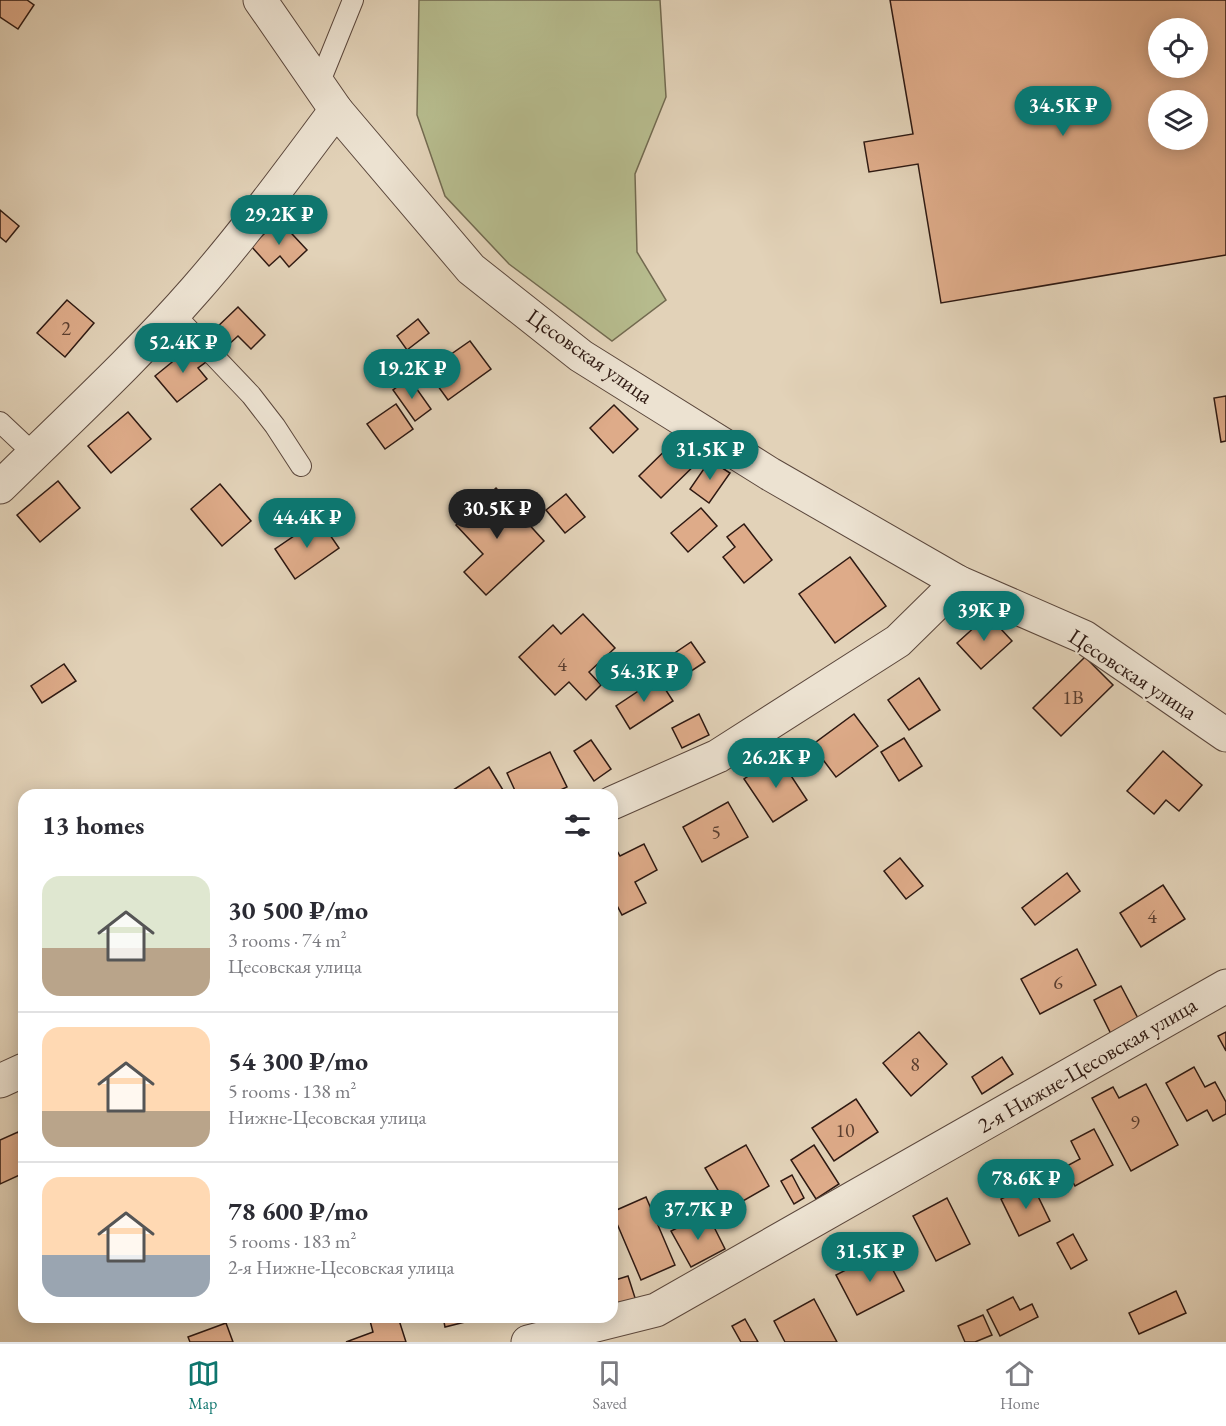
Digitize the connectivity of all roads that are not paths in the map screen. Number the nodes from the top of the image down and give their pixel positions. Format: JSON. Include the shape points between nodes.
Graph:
{"nodes":[{"id":1,"x":260,"y":0,"type":"edge"},
{"id":2,"x":352,"y":0,"type":"edge"},
{"id":3,"x":328,"y":97,"type":"junction"},
{"id":4,"x":174,"y":314,"type":"junction"},
{"id":5,"x":0,"y":422,"type":"edge"},
{"id":6,"x":34,"y":454,"type":"junction"},
{"id":7,"x":301,"y":466,"type":"dead end"},
{"id":8,"x":0,"y":487,"type":"edge"},
{"id":9,"x":958,"y":582,"type":"junction"},
{"id":10,"x":1226,"y":735,"type":"edge"},
{"id":11,"x":618,"y":800,"type":"edge"},
{"id":12,"x":1226,"y":986,"type":"edge"},
{"id":13,"x":18,"y":1073,"type":"edge"},
{"id":14,"x":0,"y":1081,"type":"edge"},
{"id":15,"x":618,"y":1320,"type":"edge"},
{"id":16,"x":604,"y":1323,"type":"edge"},
{"id":17,"x":528,"y":1342,"type":"edge"}],
"edges":[{"from":1,"to":3,"type":"street","name":"Цесовская улица"},
{"from":2,"to":3,"type":"lane"},
{"from":3,"to":4,"type":"street","via":[[248,227]]},
{"from":3,"to":9,"type":"street","name":"Цесовская улица","via":[[471,269],[582,356],[770,474]]},
{"from":4,"to":6,"type":"street"},
{"from":4,"to":7,"type":"lane","via":[[251,395]]},
{"from":5,"to":6,"type":"lane"},
{"from":6,"to":8,"type":"street"},
{"from":9,"to":10,"type":"street","name":"Цесовская улица","via":[[1084,638]]},
{"from":9,"to":11,"type":"street","via":[[898,641],[858,667],[718,756]]},
{"from":12,"to":15,"type":"street","name":"2-я Нижне-Цесовская улица","via":[[656,1310]]},
{"from":13,"to":14,"type":"street"},
{"from":16,"to":17,"type":"street","name":"2-я Нижне-Цесовская улица"}]}
